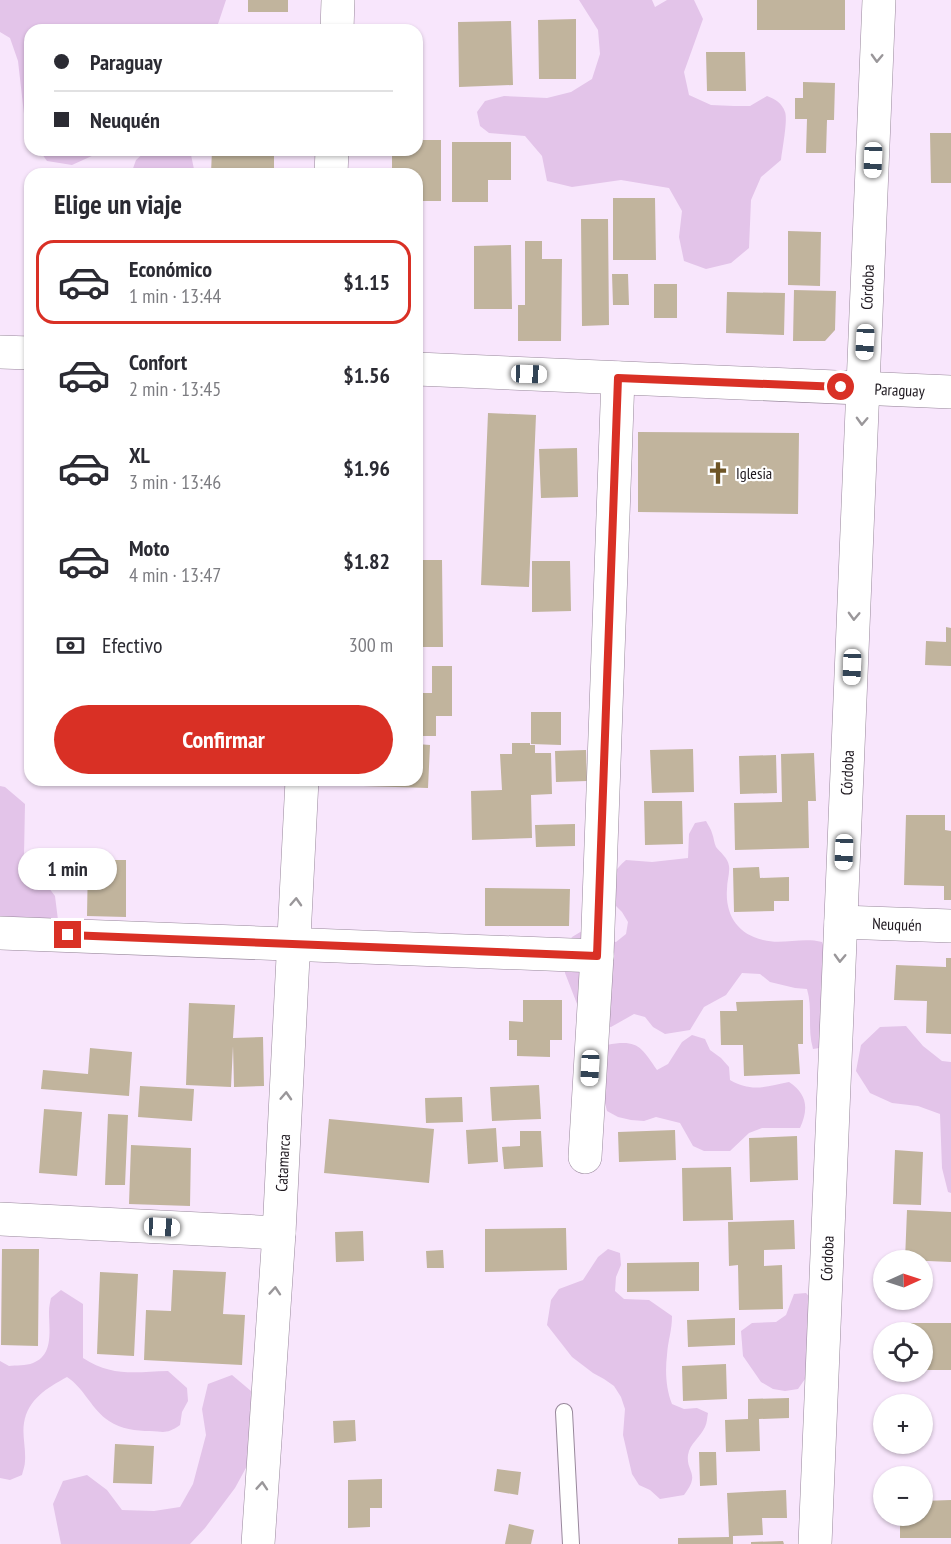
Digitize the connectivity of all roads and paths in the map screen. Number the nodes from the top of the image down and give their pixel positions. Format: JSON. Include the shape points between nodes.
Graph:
{"nodes":[{"id":1,"x":338,"y":0,"type":"edge"},
{"id":2,"x":879,"y":0,"type":"edge"},
{"id":3,"x":337,"y":24,"type":"edge"},
{"id":4,"x":0,"y":352,"type":"edge"},
{"id":5,"x":24,"y":353,"type":"edge"},
{"id":6,"x":423,"y":369,"type":"edge"},
{"id":7,"x":618,"y":378,"type":"junction"},
{"id":8,"x":863,"y":388,"type":"junction"},
{"id":9,"x":951,"y":392,"type":"edge"},
{"id":10,"x":302,"y":786,"type":"edge"},
{"id":11,"x":841,"y":922,"type":"junction"},
{"id":12,"x":951,"y":926,"type":"edge"},
{"id":13,"x":0,"y":933,"type":"edge"},
{"id":14,"x":294,"y":945,"type":"junction"},
{"id":15,"x":597,"y":956,"type":"junction"},
{"id":16,"x":585,"y":1157,"type":"dead end"},
{"id":17,"x":0,"y":1219,"type":"edge"},
{"id":18,"x":279,"y":1233,"type":"junction"},
{"id":19,"x":564,"y":1412,"type":"dead end"},
{"id":20,"x":258,"y":1544,"type":"edge"},
{"id":21,"x":571,"y":1544,"type":"edge"},
{"id":22,"x":815,"y":1544,"type":"edge"}],
"edges":[{"from":1,"to":3,"type":"street"},
{"from":2,"to":8,"type":"street","name":"Córdoba","one_way":true},
{"from":4,"to":5,"type":"street"},
{"from":6,"to":7,"type":"street","name":"Paraguay"},
{"from":7,"to":8,"type":"street","name":"Paraguay"},
{"from":7,"to":15,"type":"street"},
{"from":8,"to":9,"type":"street","name":"Paraguay"},
{"from":8,"to":11,"type":"street","name":"Córdoba","one_way":true},
{"from":14,"to":10,"type":"street","name":"Catamarca","one_way":true},
{"from":11,"to":12,"type":"street","name":"Neuquén"},
{"from":11,"to":22,"type":"street","name":"Córdoba","one_way":true},
{"from":13,"to":14,"type":"street"},
{"from":14,"to":15,"type":"street"},
{"from":18,"to":14,"type":"street","name":"Catamarca","one_way":true},
{"from":15,"to":16,"type":"street"},
{"from":17,"to":18,"type":"street"},
{"from":20,"to":18,"type":"street","name":"Catamarca","one_way":true},
{"from":19,"to":21,"type":"lane"}]}
